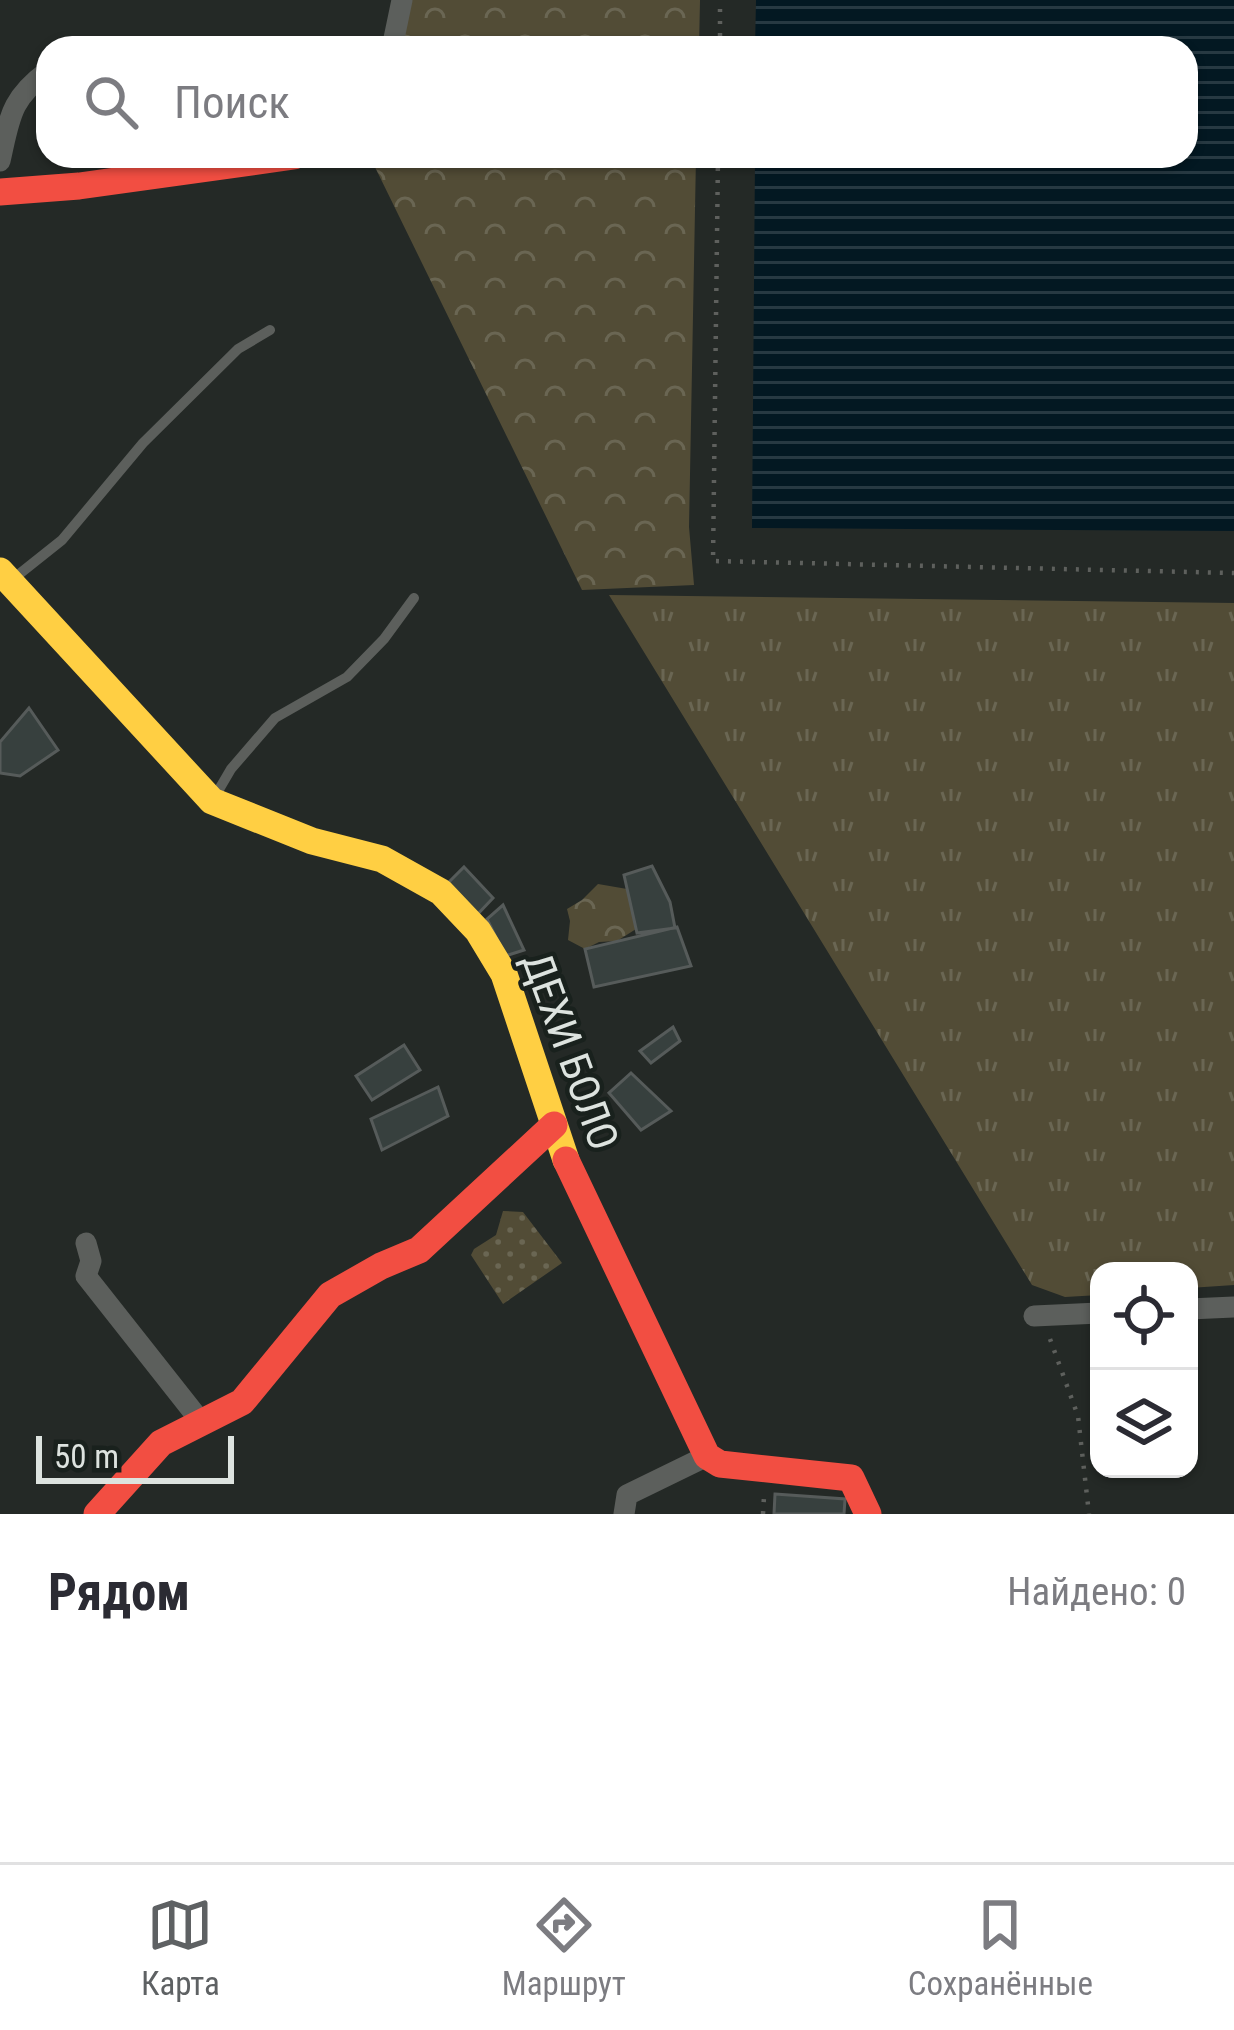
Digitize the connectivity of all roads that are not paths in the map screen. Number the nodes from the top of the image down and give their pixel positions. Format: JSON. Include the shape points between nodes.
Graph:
{"nodes":[{"id":1,"x":402,"y":0,"type":"edge"},
{"id":2,"x":394,"y":36,"type":"edge"},
{"id":3,"x":36,"y":80,"type":"edge"},
{"id":4,"x":0,"y":161,"type":"edge"},
{"id":5,"x":195,"y":168,"type":"edge"},
{"id":6,"x":0,"y":192,"type":"edge"},
{"id":7,"x":270,"y":330,"type":"dead end"},
{"id":8,"x":5,"y":576,"type":"edge"},
{"id":9,"x":414,"y":598,"type":"dead end"},
{"id":10,"x":212,"y":801,"type":"junction"},
{"id":11,"x":554,"y":1125,"type":"junction"},
{"id":12,"x":86,"y":1244,"type":"dead end"},
{"id":13,"x":1234,"y":1307,"type":"edge"},
{"id":14,"x":1198,"y":1309,"type":"edge"},
{"id":15,"x":1090,"y":1313,"type":"edge"},
{"id":16,"x":1034,"y":1316,"type":"road end"},
{"id":17,"x":202,"y":1423,"type":"junction"},
{"id":18,"x":707,"y":1456,"type":"junction"},
{"id":19,"x":97,"y":1514,"type":"edge"},
{"id":20,"x":624,"y":1514,"type":"edge"},
{"id":21,"x":868,"y":1514,"type":"edge"}],
"edges":[{"from":1,"to":2,"type":"street"},
{"from":3,"to":4,"type":"street","via":[[12,109]]},
{"from":5,"to":6,"type":"street"},
{"from":7,"to":8,"type":"lane","via":[[238,349],[143,443],[62,540]]},
{"from":8,"to":10,"type":"street","name":"ДЕХИ БОЛО"},
{"from":9,"to":10,"type":"lane","via":[[347,676],[275,718]]},
{"from":10,"to":11,"type":"street","name":"ДЕХИ БОЛО","via":[[382,859],[441,892],[504,974]]},
{"from":11,"to":17,"type":"street","via":[[418,1250],[330,1295],[242,1402]]},
{"from":11,"to":18,"type":"street","name":"ДЕХИ БОЛО"},
{"from":12,"to":17,"type":"street","via":[[86,1276]]},
{"from":13,"to":14,"type":"street"},
{"from":15,"to":16,"type":"street"},
{"from":17,"to":19,"type":"street","via":[[161,1443]]},
{"from":18,"to":20,"type":"street","via":[[627,1495]]},
{"from":18,"to":21,"type":"street","via":[[851,1478]]}]}
